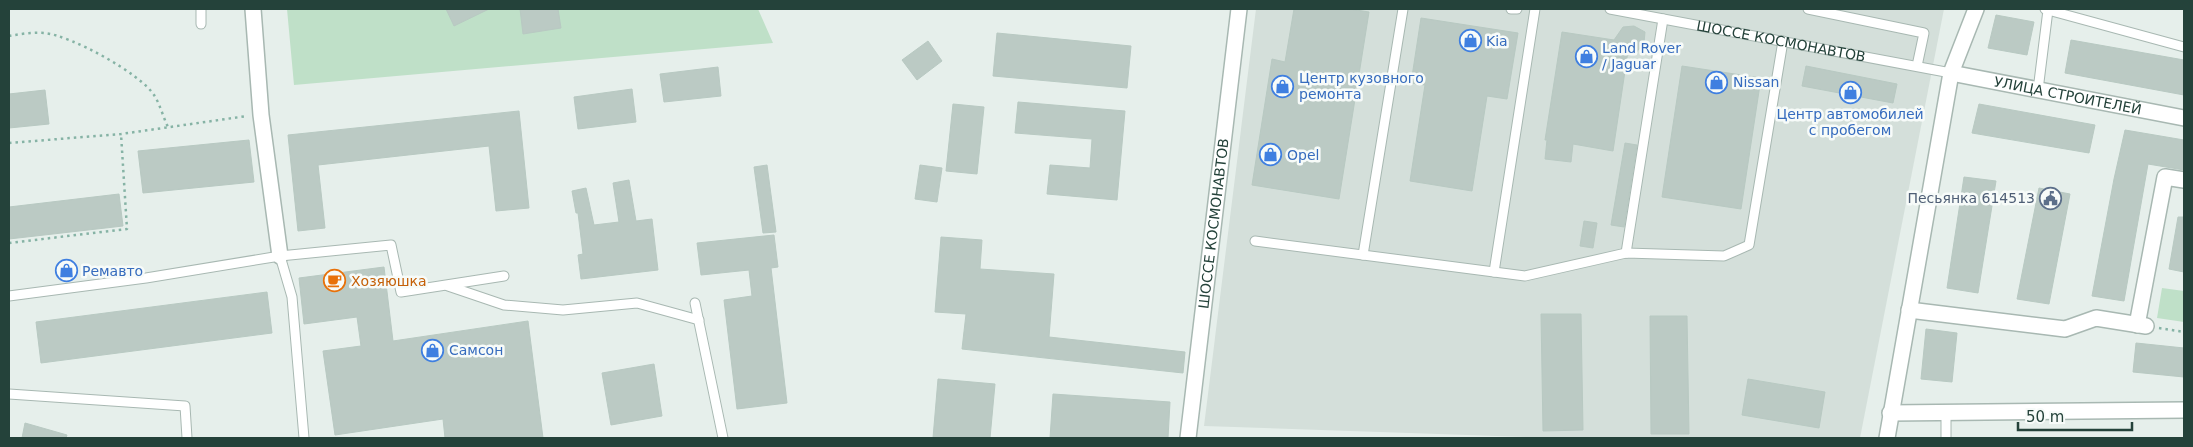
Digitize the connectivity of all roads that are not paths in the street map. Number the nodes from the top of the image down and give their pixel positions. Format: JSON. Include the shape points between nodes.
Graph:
{"nodes":[{"id":1,"x":201,"y":9,"type":"edge"},
{"id":2,"x":253,"y":9,"type":"edge"},
{"id":3,"x":1239,"y":9,"type":"edge"},
{"id":4,"x":1404,"y":9,"type":"edge"},
{"id":5,"x":1511,"y":9,"type":"edge"},
{"id":6,"x":1517,"y":9,"type":"edge"},
{"id":7,"x":1535,"y":9,"type":"edge"},
{"id":8,"x":1610,"y":9,"type":"edge"},
{"id":9,"x":1808,"y":9,"type":"edge"},
{"id":10,"x":1976,"y":9,"type":"edge"},
{"id":11,"x":2047,"y":9,"type":"edge"},
{"id":12,"x":1663,"y":19,"type":"junction"},
{"id":13,"x":201,"y":24,"type":"dead end"},
{"id":14,"x":1783,"y":41,"type":"junction"},
{"id":15,"x":2184,"y":47,"type":"edge"},
{"id":16,"x":1917,"y":66,"type":"junction"},
{"id":17,"x":1951,"y":73,"type":"junction"},
{"id":18,"x":2038,"y":90,"type":"junction"},
{"id":19,"x":2184,"y":118,"type":"edge"},
{"id":20,"x":2184,"y":180,"type":"edge"},
{"id":21,"x":1255,"y":241,"type":"dead end"},
{"id":22,"x":1626,"y":253,"type":"junction"},
{"id":23,"x":1363,"y":255,"type":"junction"},
{"id":24,"x":280,"y":256,"type":"junction"},
{"id":25,"x":1494,"y":272,"type":"junction"},
{"id":26,"x":504,"y":276,"type":"dead end"},
{"id":27,"x":446,"y":285,"type":"junction"},
{"id":28,"x":9,"y":296,"type":"edge"},
{"id":29,"x":695,"y":303,"type":"dead end"},
{"id":30,"x":1909,"y":310,"type":"junction"},
{"id":31,"x":699,"y":320,"type":"junction"},
{"id":32,"x":9,"y":394,"type":"edge"},
{"id":33,"x":2184,"y":410,"type":"edge"},
{"id":34,"x":1946,"y":412,"type":"junction"},
{"id":35,"x":1890,"y":413,"type":"junction"},
{"id":36,"x":187,"y":438,"type":"edge"},
{"id":37,"x":304,"y":438,"type":"edge"},
{"id":38,"x":723,"y":438,"type":"edge"},
{"id":39,"x":1188,"y":438,"type":"edge"},
{"id":40,"x":1887,"y":438,"type":"edge"},
{"id":41,"x":1946,"y":438,"type":"edge"}],
"edges":[{"from":1,"to":13,"type":"lane"},
{"from":2,"to":24,"type":"street","via":[[260,114]]},
{"from":3,"to":39,"type":"street","name":"ШОССЕ КОСМОНАВТОВ"},
{"from":4,"to":23,"type":"lane"},
{"from":5,"to":6,"type":"lane"},
{"from":7,"to":25,"type":"lane"},
{"from":8,"to":12,"type":"lane","name":"ШОССЕ КОСМОНАВТОВ"},
{"from":9,"to":16,"type":"lane","via":[[1924,33]]},
{"from":10,"to":17,"type":"street"},
{"from":11,"to":15,"type":"lane"},
{"from":11,"to":18,"type":"lane"},
{"from":12,"to":14,"type":"lane","name":"ШОССЕ КОСМОНАВТОВ"},
{"from":12,"to":22,"type":"lane"},
{"from":14,"to":16,"type":"lane","name":"ШОССЕ КОСМОНАВТОВ"},
{"from":14,"to":22,"type":"lane","via":[[1749,245],[1724,256]]},
{"from":16,"to":17,"type":"lane","name":"ШОССЕ КОСМОНАВТОВ"},
{"from":17,"to":18,"type":"street","name":"УЛИЦА СТРОИТЕЛЕЙ"},
{"from":17,"to":30,"type":"street"},
{"from":18,"to":19,"type":"street","name":"УЛИЦА СТРОИТЕЛЕЙ"},
{"from":20,"to":30,"type":"street","via":[[2165,177],[2142,325],[2096,318],[2065,329]]},
{"from":21,"to":23,"type":"lane"},
{"from":22,"to":25,"type":"lane","via":[[1525,276]]},
{"from":23,"to":25,"type":"lane"},
{"from":24,"to":27,"type":"lane","via":[[391,245],[400,292]]},
{"from":24,"to":28,"type":"lane"},
{"from":24,"to":37,"type":"lane","via":[[292,297]]},
{"from":26,"to":27,"type":"lane"},
{"from":27,"to":31,"type":"lane","via":[[504,305],[563,310],[637,304]]},
{"from":29,"to":31,"type":"lane"},
{"from":30,"to":35,"type":"street"},
{"from":31,"to":38,"type":"lane"},
{"from":32,"to":36,"type":"lane","via":[[185,406]]},
{"from":33,"to":34,"type":"street"},
{"from":34,"to":35,"type":"street"},
{"from":34,"to":41,"type":"lane"},
{"from":35,"to":40,"type":"street"}]}
